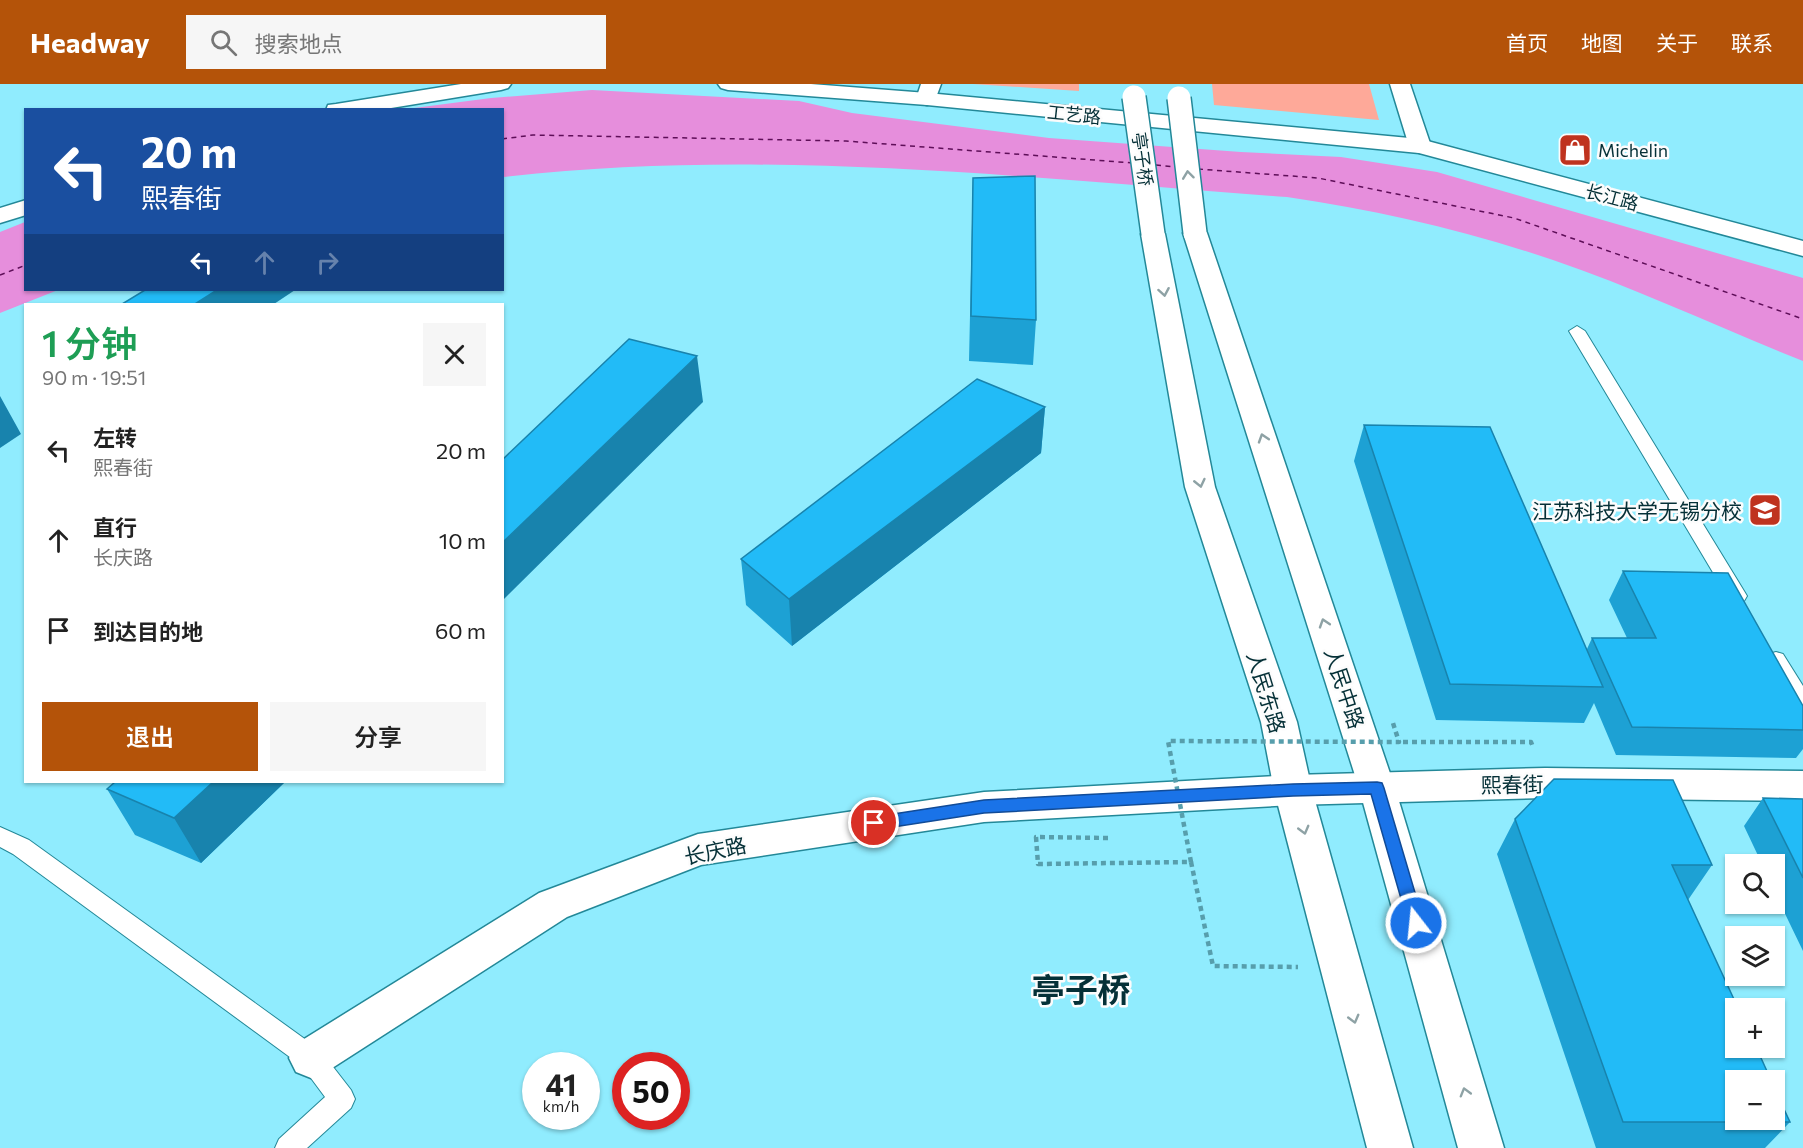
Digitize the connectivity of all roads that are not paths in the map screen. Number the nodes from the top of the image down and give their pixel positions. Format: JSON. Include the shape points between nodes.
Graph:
{"nodes":[{"id":1,"x":501,"y":84,"type":"edge"},
{"id":2,"x":728,"y":84,"type":"edge"},
{"id":3,"x":1400,"y":84,"type":"edge"},
{"id":4,"x":929,"y":91,"type":"edge"},
{"id":5,"x":1134,"y":91,"type":"edge"},
{"id":6,"x":1178,"y":91,"type":"edge"},
{"id":7,"x":349,"y":108,"type":"edge"},
{"id":8,"x":1420,"y":146,"type":"junction"},
{"id":9,"x":24,"y":208,"type":"edge"},
{"id":10,"x":0,"y":216,"type":"edge"},
{"id":11,"x":1153,"y":234,"type":"joint"},
{"id":12,"x":1803,"y":249,"type":"edge"},
{"id":13,"x":1577,"y":331,"type":"dead end"},
{"id":14,"x":1748,"y":614,"type":"edge"},
{"id":15,"x":1766,"y":644,"type":"edge"},
{"id":16,"x":1803,"y":704,"type":"edge"},
{"id":17,"x":1803,"y":786,"type":"edge"},
{"id":18,"x":1377,"y":788,"type":"junction"},
{"id":19,"x":1293,"y":790,"type":"junction"},
{"id":20,"x":0,"y":836,"type":"edge"},
{"id":21,"x":311,"y":1058,"type":"junction"},
{"id":22,"x":288,"y":1148,"type":"edge"},
{"id":23,"x":1390,"y":1148,"type":"edge"},
{"id":24,"x":1481,"y":1148,"type":"edge"}],
"edges":[{"from":1,"to":7,"type":"street"},
{"from":2,"to":4,"type":"street","name":"工艺路"},
{"from":3,"to":8,"type":"street"},
{"from":4,"to":8,"type":"street","name":"工艺路"},
{"from":5,"to":11,"type":"street","name":"亭子桥","bridge":true},
{"from":18,"to":6,"type":"street","name":"人民中路","one_way":true,"bridge":true,"via":[[1195,233]]},
{"from":8,"to":12,"type":"street","name":"长江路"},
{"from":9,"to":10,"type":"street"},
{"from":11,"to":19,"type":"street","name":"人民东路","one_way":true,"via":[[1200,487],[1279,722]]},
{"from":13,"to":14,"type":"lane"},
{"from":15,"to":16,"type":"lane"},
{"from":17,"to":18,"type":"street","name":"熙春街","via":[[1545,783]]},
{"from":18,"to":19,"type":"street","name":"熙春街"},
{"from":24,"to":18,"type":"street","name":"人民中路","one_way":true},
{"from":19,"to":21,"type":"street","name":"长庆路","via":[[984,807],[698,850],[553,905]]},
{"from":19,"to":23,"type":"street","name":"人民东路","one_way":true},
{"from":20,"to":21,"type":"lane","via":[[21,847]]},
{"from":21,"to":22,"type":"lane","via":[[342,1098]]}]}
